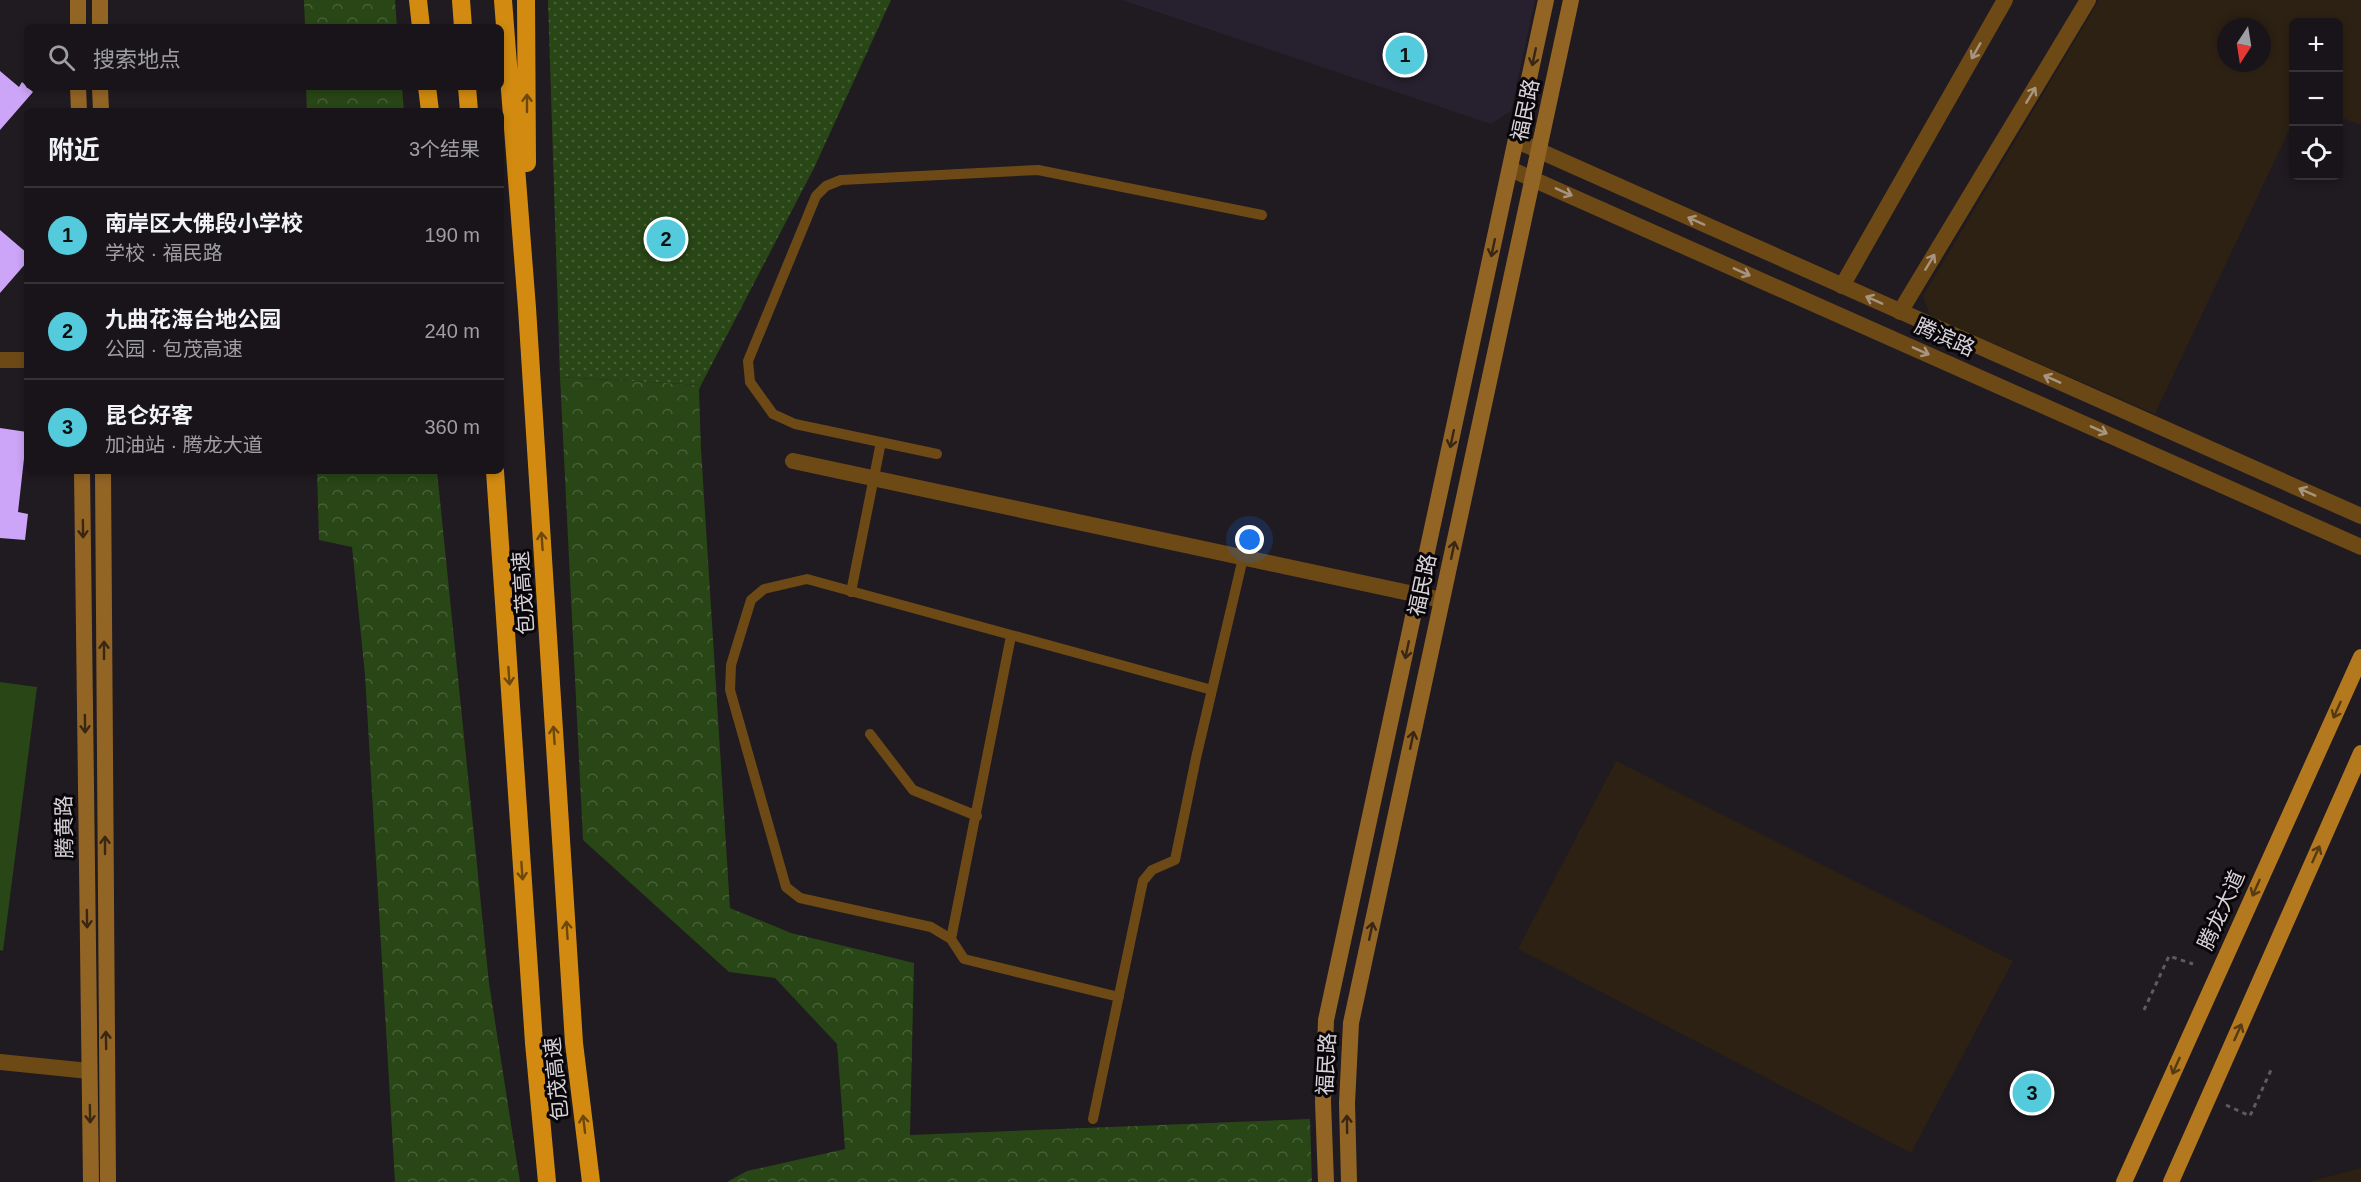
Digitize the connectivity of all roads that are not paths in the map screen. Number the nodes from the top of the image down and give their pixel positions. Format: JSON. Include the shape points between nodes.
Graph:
{"nodes":[{"id":1,"x":78,"y":0,"type":"edge"},
{"id":2,"x":100,"y":0,"type":"edge"},
{"id":3,"x":418,"y":0,"type":"edge"},
{"id":4,"x":461,"y":0,"type":"edge"},
{"id":5,"x":503,"y":0,"type":"edge"},
{"id":6,"x":526,"y":0,"type":"edge"},
{"id":7,"x":1546,"y":0,"type":"edge"},
{"id":8,"x":1571,"y":0,"type":"edge"},
{"id":9,"x":2005,"y":0,"type":"edge"},
{"id":10,"x":2088,"y":0,"type":"edge"},
{"id":11,"x":78,"y":24,"type":"edge"},
{"id":12,"x":100,"y":24,"type":"edge"},
{"id":13,"x":421,"y":24,"type":"edge"},
{"id":14,"x":463,"y":24,"type":"edge"},
{"id":15,"x":78,"y":90,"type":"edge"},
{"id":16,"x":100,"y":90,"type":"edge"},
{"id":17,"x":428,"y":90,"type":"edge"},
{"id":18,"x":467,"y":90,"type":"edge"},
{"id":19,"x":79,"y":108,"type":"edge"},
{"id":20,"x":101,"y":108,"type":"edge"},
{"id":21,"x":430,"y":108,"type":"edge"},
{"id":22,"x":469,"y":108,"type":"edge"},
{"id":23,"x":1516,"y":141,"type":"junction"},
{"id":24,"x":1539,"y":151,"type":"junction"},
{"id":25,"x":1510,"y":169,"type":"junction"},
{"id":26,"x":1533,"y":178,"type":"junction"},
{"id":27,"x":1262,"y":215,"type":"dead end"},
{"id":28,"x":1842,"y":286,"type":"junction"},
{"id":29,"x":527,"y":308,"type":"junction"},
{"id":30,"x":1900,"y":312,"type":"junction"},
{"id":31,"x":0,"y":360,"type":"edge"},
{"id":32,"x":24,"y":360,"type":"edge"},
{"id":33,"x":881,"y":442,"type":"junction"},
{"id":34,"x":937,"y":454,"type":"dead end"},
{"id":35,"x":793,"y":461,"type":"dead end"},
{"id":36,"x":82,"y":474,"type":"edge"},
{"id":37,"x":103,"y":474,"type":"edge"},
{"id":38,"x":482,"y":474,"type":"edge"},
{"id":39,"x":495,"y":474,"type":"edge"},
{"id":40,"x":875,"y":478,"type":"junction"},
{"id":41,"x":2361,"y":516,"type":"edge"},
{"id":42,"x":2361,"y":547,"type":"edge"},
{"id":43,"x":1243,"y":558,"type":"junction"},
{"id":44,"x":851,"y":592,"type":"junction"},
{"id":45,"x":1419,"y":594,"type":"junction"},
{"id":46,"x":1442,"y":600,"type":"junction"},
{"id":47,"x":506,"y":625,"type":"junction"},
{"id":48,"x":1011,"y":636,"type":"junction"},
{"id":49,"x":2361,"y":657,"type":"edge"},
{"id":50,"x":1212,"y":690,"type":"junction"},
{"id":51,"x":870,"y":734,"type":"dead end"},
{"id":52,"x":2361,"y":753,"type":"edge"},
{"id":53,"x":977,"y":816,"type":"junction"},
{"id":54,"x":951,"y":939,"type":"junction"},
{"id":55,"x":1119,"y":998,"type":"junction"},
{"id":56,"x":0,"y":1062,"type":"edge"},
{"id":57,"x":89,"y":1071,"type":"junction"},
{"id":58,"x":1093,"y":1119,"type":"dead end"},
{"id":59,"x":91,"y":1182,"type":"edge"},
{"id":60,"x":108,"y":1182,"type":"edge"},
{"id":61,"x":547,"y":1182,"type":"edge"},
{"id":62,"x":591,"y":1182,"type":"edge"},
{"id":63,"x":1326,"y":1182,"type":"edge"},
{"id":64,"x":1349,"y":1182,"type":"edge"},
{"id":65,"x":2124,"y":1182,"type":"edge"},
{"id":66,"x":2171,"y":1182,"type":"edge"}],
"edges":[{"from":1,"to":11,"type":"main road"},
{"from":2,"to":12,"type":"main road"},
{"from":3,"to":13,"type":"highway"},
{"from":4,"to":14,"type":"highway"},
{"from":5,"to":29,"type":"highway","name":"包茂高速"},
{"from":29,"to":6,"type":"highway","one_way":true},
{"from":7,"to":23,"type":"main road","name":"福民路","one_way":true},
{"from":8,"to":24,"type":"main road","name":"福民路"},
{"from":9,"to":28,"type":"street","one_way":true},
{"from":30,"to":10,"type":"street","one_way":true},
{"from":15,"to":19,"type":"main road"},
{"from":16,"to":20,"type":"main road"},
{"from":17,"to":21,"type":"highway"},
{"from":18,"to":22,"type":"highway"},
{"from":23,"to":24,"type":"street","name":"腾滨路"},
{"from":23,"to":25,"type":"main road","name":"福民路"},
{"from":24,"to":26,"type":"main road","name":"福民路"},
{"from":28,"to":24,"type":"street","name":"腾滨路","one_way":true},
{"from":25,"to":26,"type":"street","name":"腾滨路"},
{"from":25,"to":45,"type":"main road","name":"福民路","one_way":true},
{"from":26,"to":42,"type":"street","name":"腾滨路","one_way":true},
{"from":46,"to":26,"type":"main road","name":"福民路","one_way":true},
{"from":27,"to":33,"type":"lane","via":[[1038,170],[841,180],[826,186],[816,196],[748,361],[750,382],[773,414],[795,424]]},
{"from":30,"to":28,"type":"street","name":"腾滨路","one_way":true},
{"from":62,"to":29,"type":"highway","name":"包茂高速","one_way":true,"via":[[573,1031]]},
{"from":41,"to":30,"type":"street","name":"腾滨路","one_way":true},
{"from":31,"to":32,"type":"street"},
{"from":33,"to":34,"type":"lane"},
{"from":33,"to":40,"type":"lane"},
{"from":35,"to":40,"type":"street"},
{"from":36,"to":57,"type":"main road","name":"腾黄路","one_way":true},
{"from":60,"to":37,"type":"main road","name":"腾黄路","one_way":true},
{"from":38,"to":47,"type":"highway"},
{"from":39,"to":47,"type":"highway","name":"包茂高速"},
{"from":40,"to":43,"type":"street"},
{"from":40,"to":44,"type":"lane"},
{"from":43,"to":45,"type":"street"},
{"from":43,"to":50,"type":"lane"},
{"from":44,"to":48,"type":"lane"},
{"from":44,"to":54,"type":"lane","via":[[807,579],[764,589],[751,600],[731,665],[730,690],[736,714],[786,886],[800,898],[931,927]]},
{"from":45,"to":46,"type":"street"},
{"from":45,"to":63,"type":"main road","name":"福民路","one_way":true,"via":[[1326,1020]]},
{"from":64,"to":46,"type":"main road","name":"福民路","one_way":true,"via":[[1351,1023]]},
{"from":47,"to":61,"type":"highway","name":"包茂高速","one_way":true},
{"from":48,"to":50,"type":"lane"},
{"from":48,"to":53,"type":"lane"},
{"from":49,"to":65,"type":"main road","name":"腾龙大道","one_way":true},
{"from":50,"to":55,"type":"lane","via":[[1175,860],[1152,870],[1143,881]]},
{"from":51,"to":53,"type":"lane","via":[[913,790]]},
{"from":66,"to":52,"type":"main road","one_way":true},
{"from":53,"to":54,"type":"lane"},
{"from":54,"to":55,"type":"lane","via":[[964,959]]},
{"from":55,"to":58,"type":"lane"},
{"from":56,"to":57,"type":"street"},
{"from":57,"to":59,"type":"main road","name":"腾黄路","one_way":true}]}
